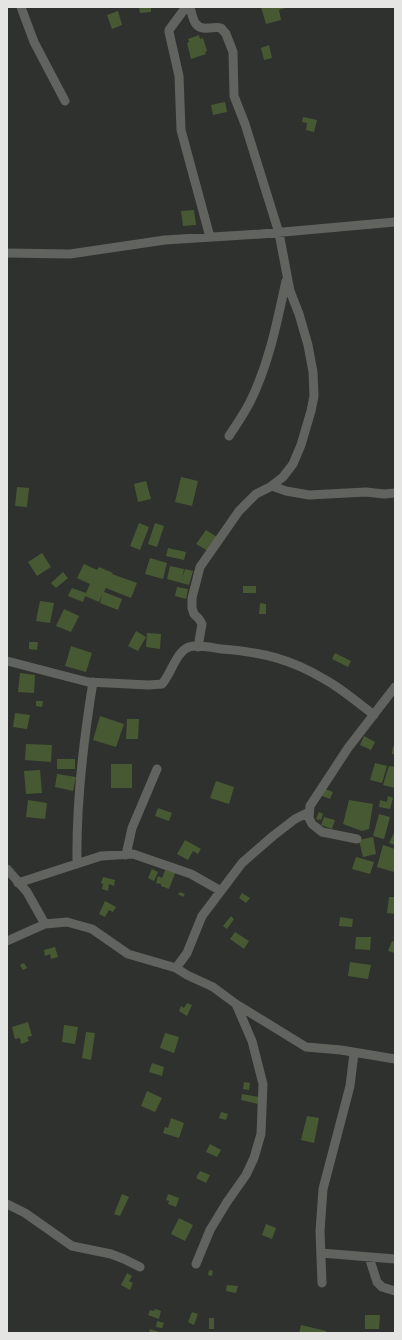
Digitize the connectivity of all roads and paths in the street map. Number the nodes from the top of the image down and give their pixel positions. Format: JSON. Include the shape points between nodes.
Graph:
{"nodes":[{"id":1,"x":21,"y":7,"type":"edge"},
{"id":2,"x":186,"y":7,"type":"edge"},
{"id":3,"x":190,"y":7,"type":"edge"},
{"id":4,"x":65,"y":101,"type":"dead end"},
{"id":5,"x":395,"y":222,"type":"edge"},
{"id":6,"x":280,"y":233,"type":"junction"},
{"id":7,"x":210,"y":237,"type":"junction"},
{"id":8,"x":7,"y":253,"type":"edge"},
{"id":9,"x":287,"y":277,"type":"junction"},
{"id":10,"x":229,"y":436,"type":"dead end"},
{"id":11,"x":272,"y":486,"type":"junction"},
{"id":12,"x":395,"y":493,"type":"edge"},
{"id":13,"x":198,"y":647,"type":"junction"},
{"id":14,"x":7,"y":661,"type":"edge"},
{"id":15,"x":93,"y":682,"type":"junction"},
{"id":16,"x":395,"y":687,"type":"edge"},
{"id":17,"x":374,"y":715,"type":"junction"},
{"id":18,"x":157,"y":769,"type":"dead end"},
{"id":19,"x":309,"y":812,"type":"junction"},
{"id":20,"x":357,"y":839,"type":"dead end"},
{"id":21,"x":126,"y":855,"type":"junction"},
{"id":22,"x":77,"y":864,"type":"junction"},
{"id":23,"x":7,"y":869,"type":"edge"},
{"id":24,"x":18,"y":883,"type":"junction"},
{"id":25,"x":221,"y":891,"type":"junction"},
{"id":26,"x":45,"y":924,"type":"junction"},
{"id":27,"x":7,"y":941,"type":"edge"},
{"id":28,"x":176,"y":968,"type":"junction"},
{"id":29,"x":236,"y":1004,"type":"junction"},
{"id":30,"x":354,"y":1053,"type":"junction"},
{"id":31,"x":395,"y":1059,"type":"edge"},
{"id":32,"x":7,"y":1204,"type":"edge"},
{"id":33,"x":321,"y":1253,"type":"junction"},
{"id":34,"x":369,"y":1258,"type":"junction"},
{"id":35,"x":395,"y":1259,"type":"edge"},
{"id":36,"x":196,"y":1264,"type":"dead end"},
{"id":37,"x":140,"y":1267,"type":"dead end"},
{"id":38,"x":322,"y":1283,"type":"dead end"},
{"id":39,"x":395,"y":1291,"type":"edge"}],
"edges":[{"from":1,"to":4,"type":"street","via":[[34,42]]},
{"from":2,"to":7,"type":"street","via":[[169,32],[179,76],[181,130]]},
{"from":3,"to":6,"type":"street","via":[[196,24],[203,29],[219,27],[226,34],[233,52],[234,96]]},
{"from":5,"to":6,"type":"street"},
{"from":6,"to":7,"type":"street"},
{"from":6,"to":9,"type":"street"},
{"from":7,"to":8,"type":"street","via":[[165,240],[70,254]]},
{"from":9,"to":10,"type":"street","via":[[272,341],[257,387]]},
{"from":9,"to":11,"type":"street","via":[[308,345],[314,396],[293,464]]},
{"from":11,"to":12,"type":"street","via":[[310,495]]},
{"from":11,"to":13,"type":"street","via":[[256,494],[239,511],[200,568],[192,598],[194,614],[202,624]]},
{"from":13,"to":15,"type":"street","via":[[188,648],[176,659],[168,678],[162,684]]},
{"from":13,"to":17,"type":"street","via":[[248,651],[282,659],[326,679]]},
{"from":14,"to":15,"type":"street"},
{"from":15,"to":22,"type":"street","via":[[80,781]]},
{"from":16,"to":17,"type":"street"},
{"from":17,"to":19,"type":"street","via":[[348,748],[310,806]]},
{"from":18,"to":21,"type":"street","via":[[132,828]]},
{"from":19,"to":20,"type":"street","via":[[312,824],[322,832]]},
{"from":19,"to":25,"type":"street","via":[[272,836],[242,863]]},
{"from":21,"to":22,"type":"street","via":[[100,856]]},
{"from":21,"to":25,"type":"street","via":[[133,854],[191,874]]},
{"from":22,"to":24,"type":"street"},
{"from":23,"to":24,"type":"street"},
{"from":24,"to":26,"type":"street","via":[[27,892]]},
{"from":25,"to":28,"type":"street","via":[[202,916],[187,953]]},
{"from":26,"to":27,"type":"street"},
{"from":26,"to":28,"type":"street","via":[[67,922],[92,929],[128,954]]},
{"from":28,"to":29,"type":"street","via":[[213,986]]},
{"from":29,"to":30,"type":"street","via":[[306,1047]]},
{"from":29,"to":36,"type":"street","via":[[252,1040],[263,1084],[261,1134],[254,1158],[210,1230]]},
{"from":30,"to":31,"type":"street"},
{"from":30,"to":33,"type":"street","via":[[350,1086],[323,1189]]},
{"from":32,"to":37,"type":"street","via":[[26,1213],[72,1246],[111,1254]]},
{"from":33,"to":34,"type":"street"},
{"from":33,"to":38,"type":"street"},
{"from":34,"to":35,"type":"street"},
{"from":34,"to":39,"type":"street","via":[[377,1282],[382,1287]]}]}
